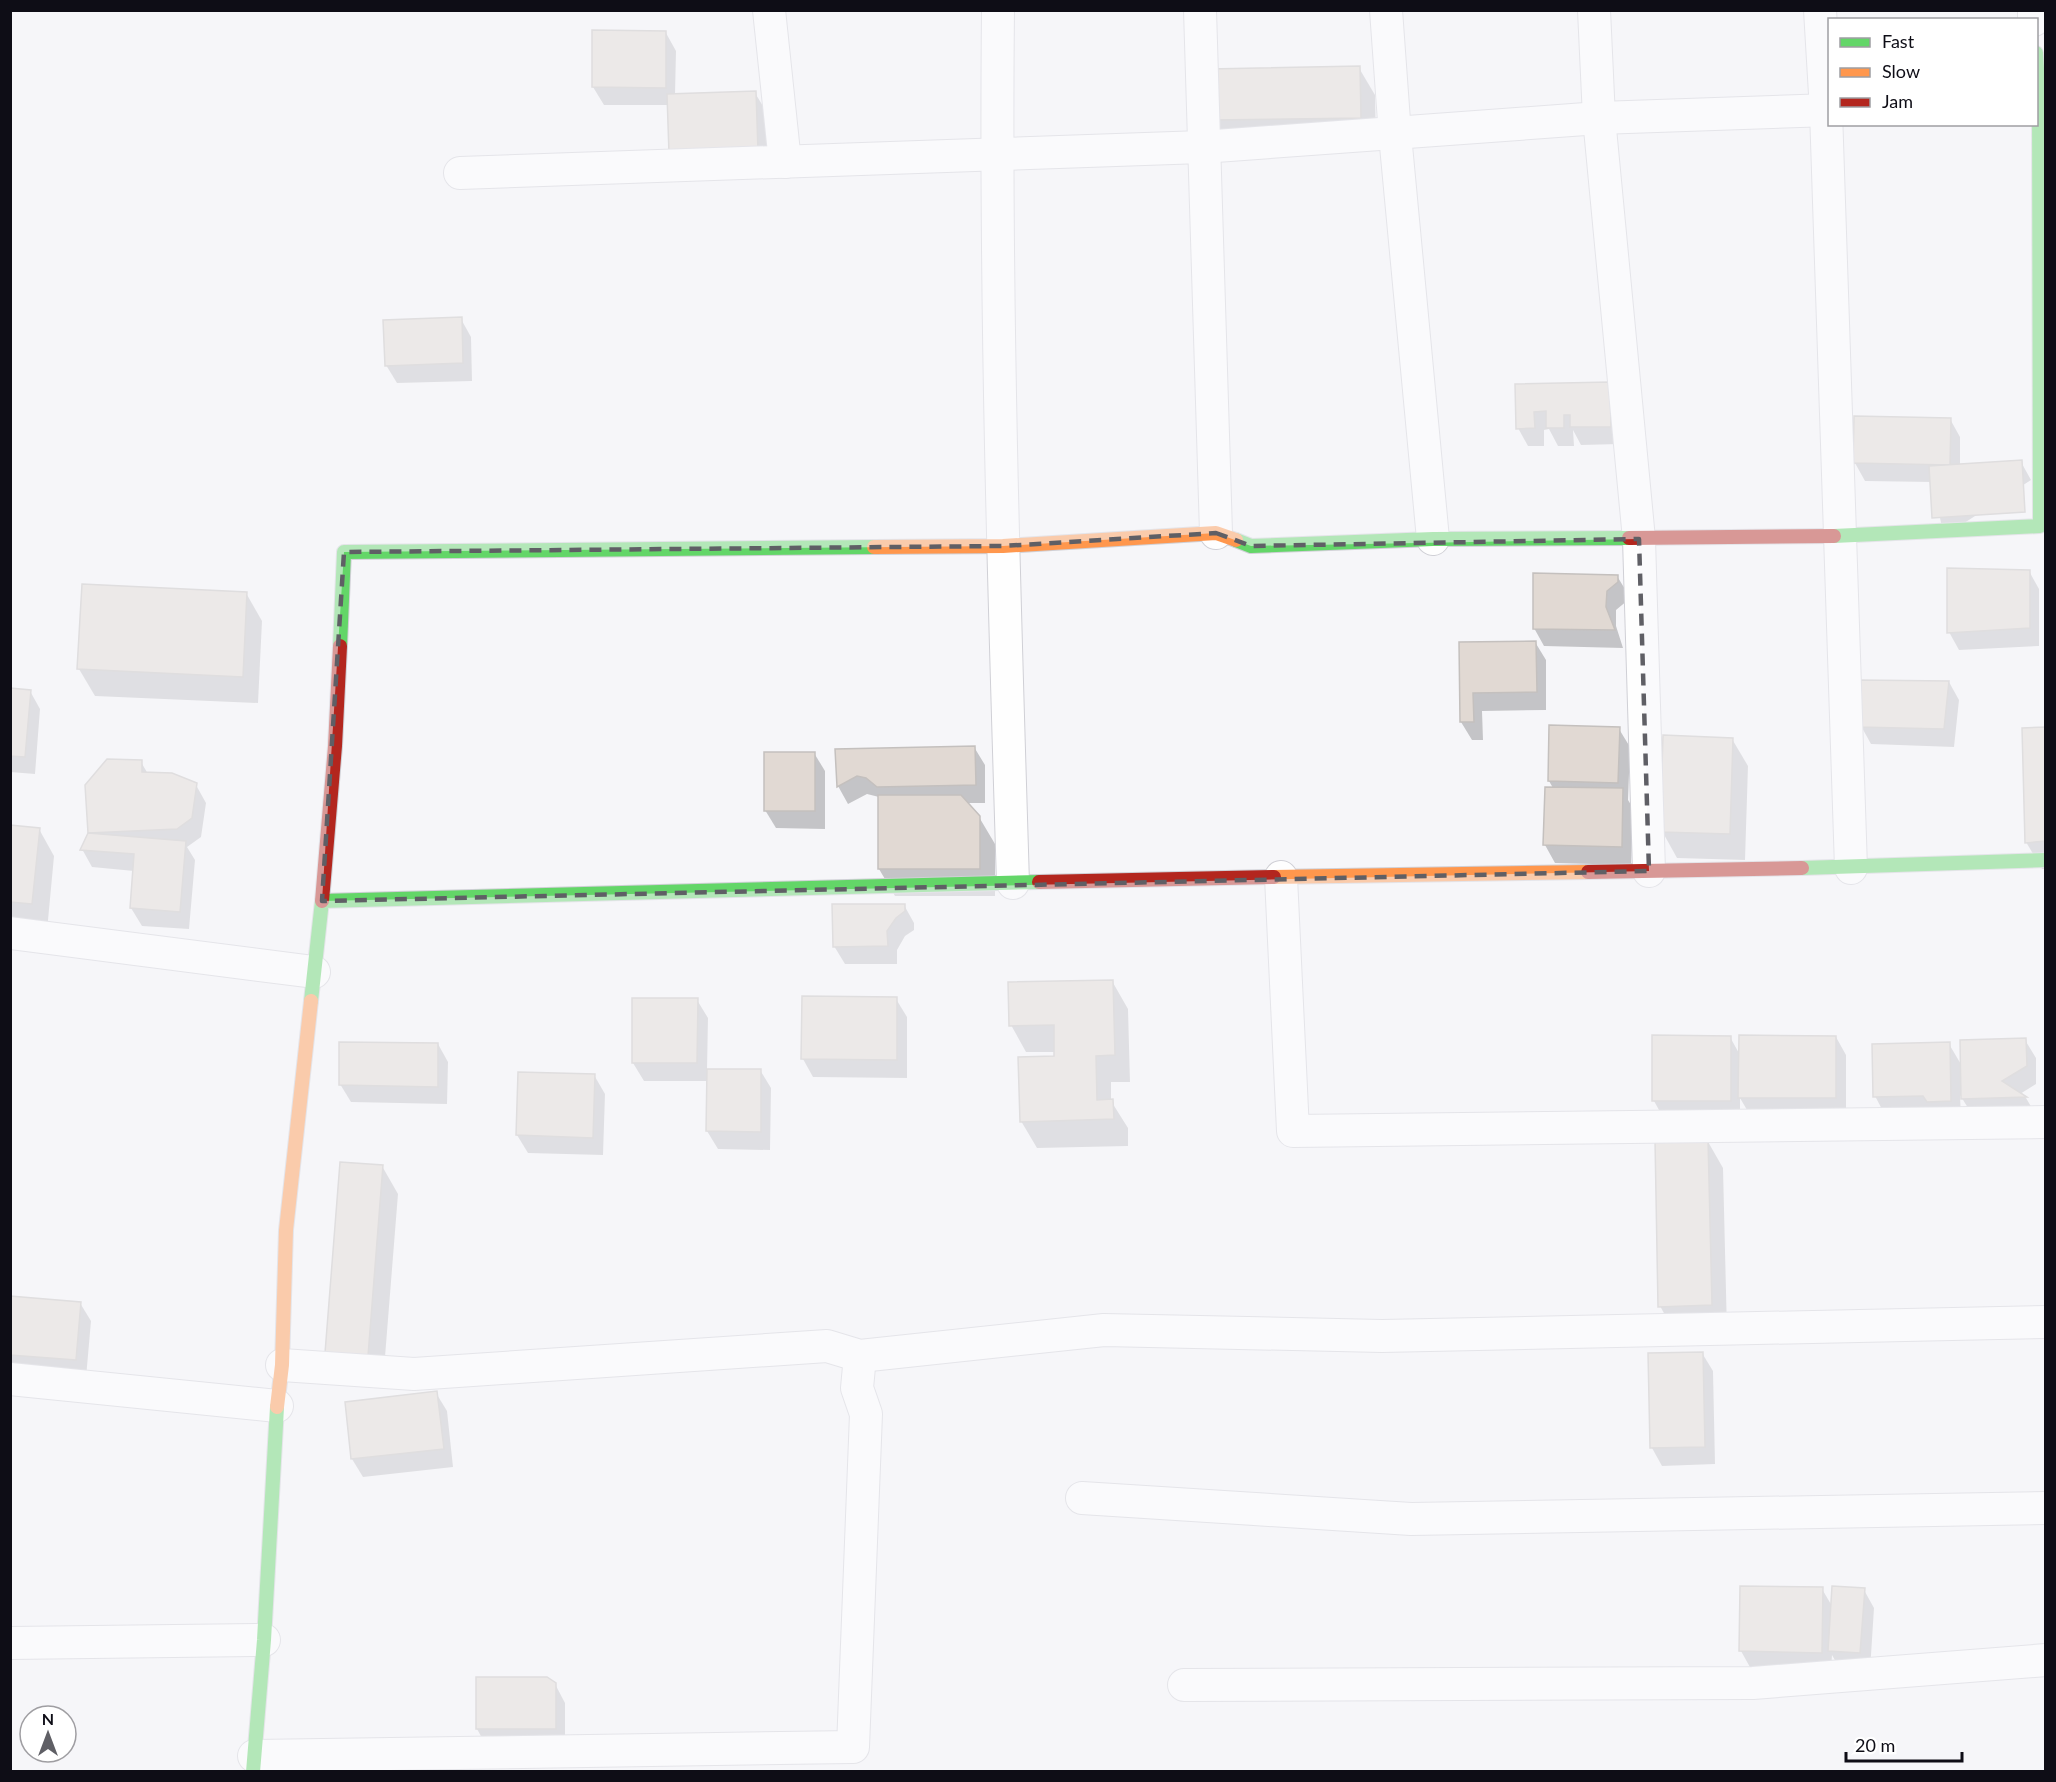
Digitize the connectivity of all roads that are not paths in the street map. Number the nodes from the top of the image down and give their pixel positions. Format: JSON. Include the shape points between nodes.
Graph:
{"nodes":[{"id":1,"x":769,"y":10,"type":"edge"},
{"id":2,"x":998,"y":10,"type":"edge"},
{"id":3,"x":1200,"y":10,"type":"edge"},
{"id":4,"x":1386,"y":10,"type":"edge"},
{"id":5,"x":1594,"y":10,"type":"edge"},
{"id":6,"x":1820,"y":10,"type":"edge"},
{"id":7,"x":2038,"y":68,"type":"edge"},
{"id":8,"x":2040,"y":99,"type":"edge"},
{"id":9,"x":1828,"y":110,"type":"edge"},
{"id":10,"x":1599,"y":117,"type":"junction"},
{"id":11,"x":1828,"y":126,"type":"edge"},
{"id":12,"x":1395,"y":135,"type":"junction"},
{"id":13,"x":1202,"y":147,"type":"junction"},
{"id":14,"x":996,"y":154,"type":"junction"},
{"id":15,"x":785,"y":162,"type":"junction"},
{"id":16,"x":460,"y":173,"type":"dead end"},
{"id":17,"x":1216,"y":533,"type":"junction"},
{"id":18,"x":1841,"y":536,"type":"junction"},
{"id":19,"x":1433,"y":539,"type":"junction"},
{"id":20,"x":1639,"y":539,"type":"junction"},
{"id":21,"x":1003,"y":546,"type":"junction"},
{"id":22,"x":2046,"y":860,"type":"edge"},
{"id":23,"x":1851,"y":868,"type":"junction"},
{"id":24,"x":1649,"y":871,"type":"junction"},
{"id":25,"x":1281,"y":877,"type":"junction"},
{"id":26,"x":1013,"y":883,"type":"junction"},
{"id":27,"x":322,"y":901,"type":"junction"},
{"id":28,"x":10,"y":933,"type":"edge"},
{"id":29,"x":314,"y":972,"type":"junction"},
{"id":30,"x":2046,"y":1122,"type":"edge"},
{"id":31,"x":2046,"y":1322,"type":"edge"},
{"id":32,"x":860,"y":1356,"type":"junction"},
{"id":33,"x":282,"y":1365,"type":"junction"},
{"id":34,"x":10,"y":1378,"type":"edge"},
{"id":35,"x":277,"y":1406,"type":"junction"},
{"id":36,"x":1082,"y":1498,"type":"dead end"},
{"id":37,"x":2046,"y":1508,"type":"edge"},
{"id":38,"x":264,"y":1640,"type":"junction"},
{"id":39,"x":10,"y":1643,"type":"edge"},
{"id":40,"x":2046,"y":1660,"type":"edge"},
{"id":41,"x":1184,"y":1684,"type":"dead end"},
{"id":42,"x":254,"y":1764,"type":"edge"}],
"edges":[{"from":1,"to":15,"type":"street"},
{"from":2,"to":14,"type":"street"},
{"from":3,"to":13,"type":"street"},
{"from":4,"to":12,"type":"street"},
{"from":5,"to":10,"type":"street"},
{"from":6,"to":9,"type":"street"},
{"from":7,"to":8,"type":"street"},
{"from":8,"to":18,"type":"street","via":[[2040,526]]},
{"from":9,"to":10,"type":"street"},
{"from":10,"to":12,"type":"street"},
{"from":10,"to":20,"type":"street"},
{"from":11,"to":18,"type":"street"},
{"from":12,"to":13,"type":"street"},
{"from":12,"to":19,"type":"street"},
{"from":13,"to":14,"type":"street"},
{"from":13,"to":17,"type":"street"},
{"from":14,"to":15,"type":"street"},
{"from":14,"to":21,"type":"street"},
{"from":15,"to":16,"type":"street"},
{"from":17,"to":19,"type":"street","via":[[1251,546]]},
{"from":17,"to":21,"type":"street"},
{"from":18,"to":20,"type":"street"},
{"from":18,"to":23,"type":"street"},
{"from":19,"to":20,"type":"street"},
{"from":20,"to":24,"type":"street"},
{"from":21,"to":26,"type":"street"},
{"from":21,"to":27,"type":"street","via":[[344,552]]},
{"from":22,"to":23,"type":"street"},
{"from":23,"to":24,"type":"street"},
{"from":24,"to":25,"type":"street"},
{"from":25,"to":26,"type":"street"},
{"from":25,"to":30,"type":"street","via":[[1293,1131]]},
{"from":26,"to":27,"type":"street"},
{"from":27,"to":29,"type":"street"},
{"from":28,"to":29,"type":"street"},
{"from":29,"to":33,"type":"street","via":[[286,1230]]},
{"from":31,"to":32,"type":"street","via":[[1382,1336],[1104,1330]]},
{"from":32,"to":33,"type":"street","via":[[827,1346],[414,1374]]},
{"from":32,"to":42,"type":"street","via":[[857,1388],[866,1414],[853,1748]]},
{"from":33,"to":35,"type":"street"},
{"from":34,"to":35,"type":"street"},
{"from":35,"to":38,"type":"street"},
{"from":36,"to":37,"type":"street","via":[[1411,1519]]},
{"from":38,"to":39,"type":"street"},
{"from":38,"to":42,"type":"street"},
{"from":40,"to":41,"type":"street","via":[[1753,1683]]}]}
